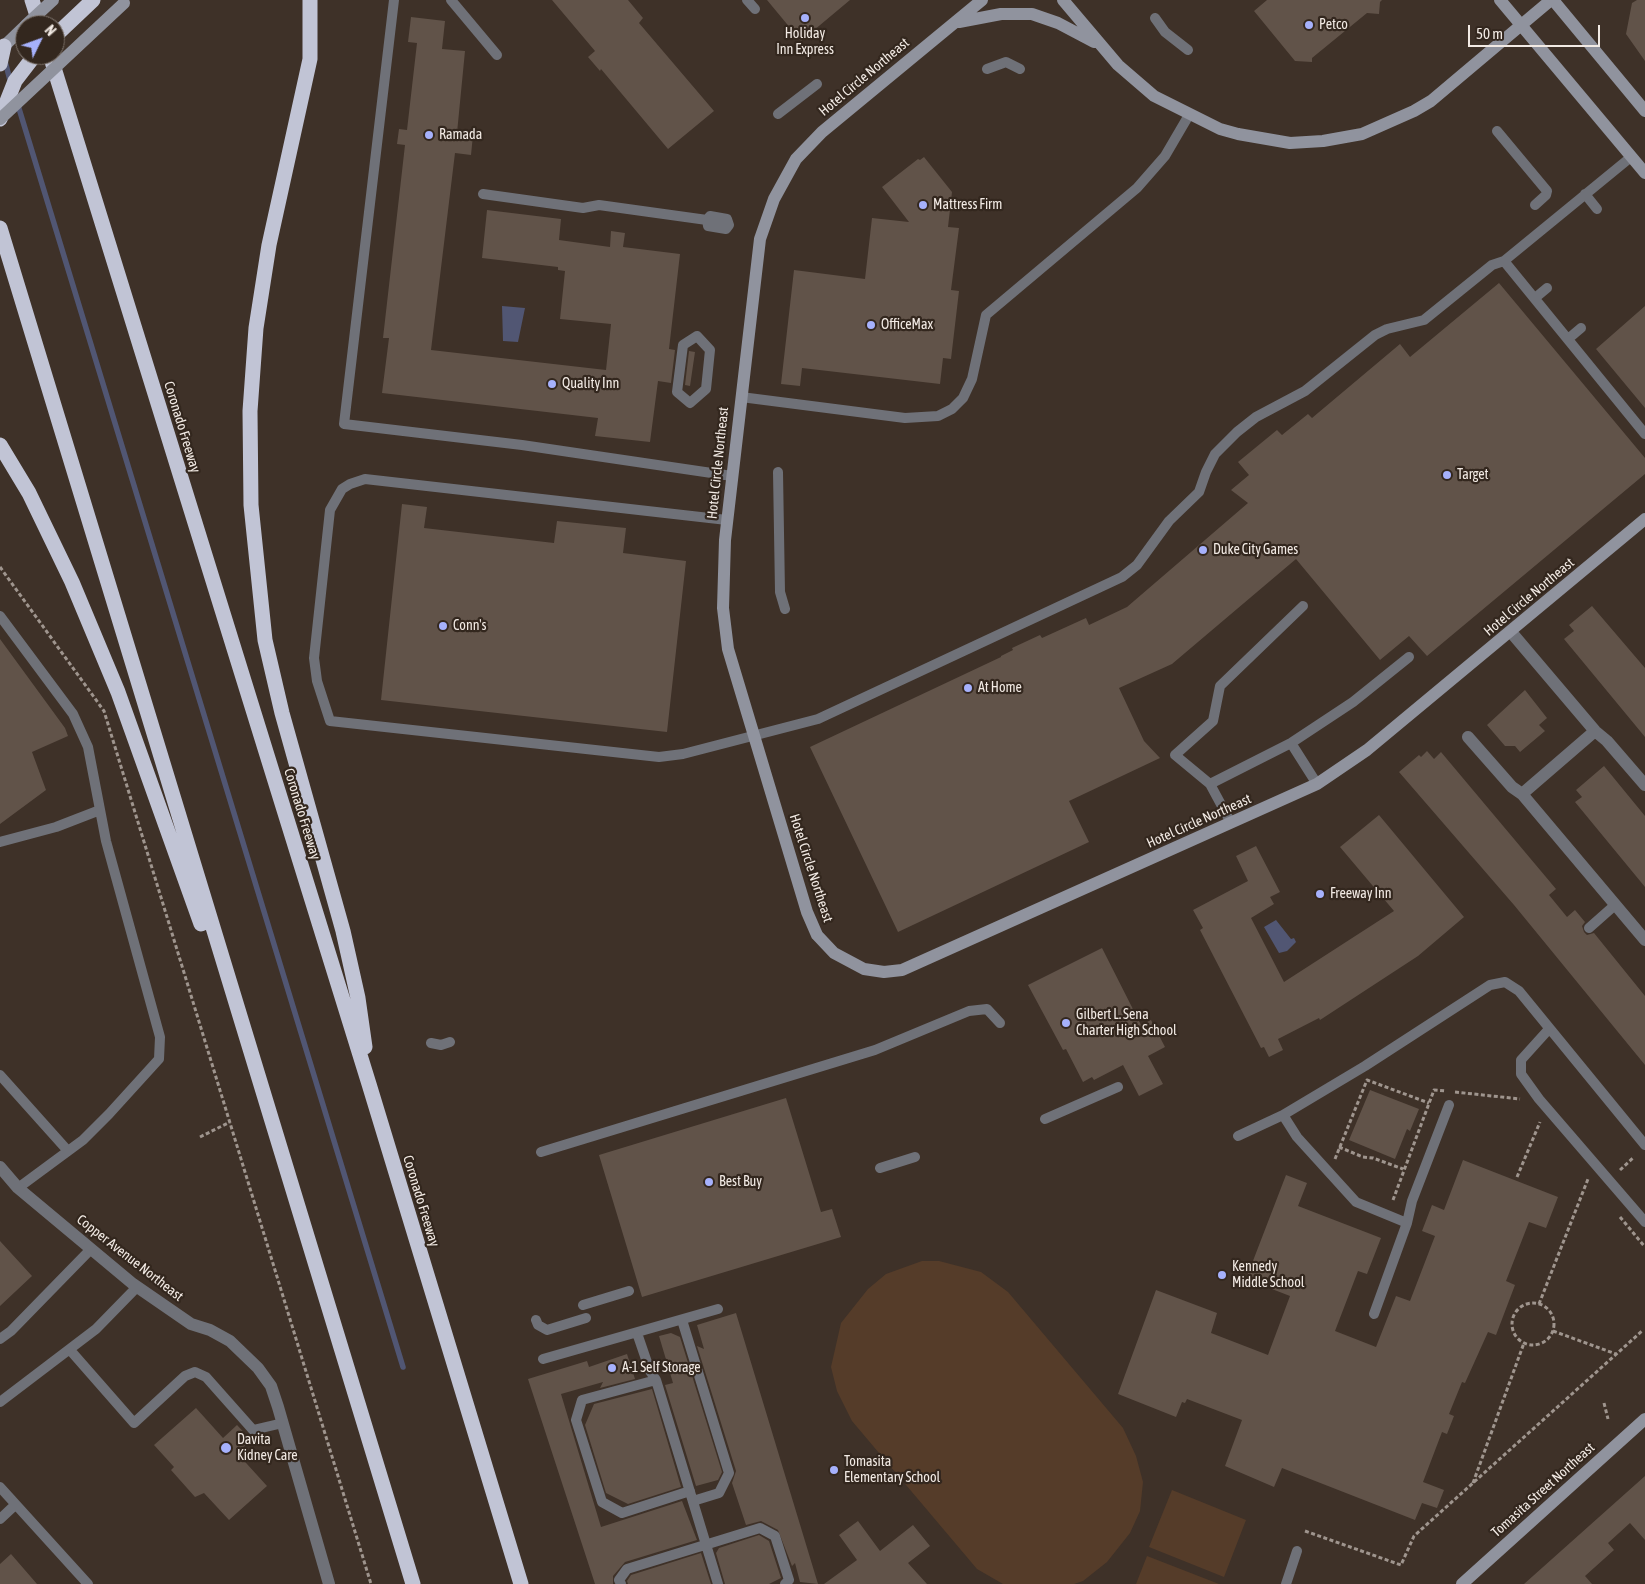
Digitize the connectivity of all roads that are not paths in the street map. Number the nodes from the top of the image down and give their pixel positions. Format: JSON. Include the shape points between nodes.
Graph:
{"nodes":[{"id":1,"x":32,"y":0,"type":"edge"},
{"id":2,"x":53,"y":0,"type":"edge"},
{"id":3,"x":93,"y":0,"type":"edge"},
{"id":4,"x":310,"y":0,"type":"edge"},
{"id":5,"x":394,"y":0,"type":"edge"},
{"id":6,"x":451,"y":0,"type":"edge"},
{"id":7,"x":747,"y":0,"type":"edge"},
{"id":8,"x":965,"y":0,"type":"edge"},
{"id":9,"x":982,"y":0,"type":"edge"},
{"id":10,"x":1063,"y":0,"type":"edge"},
{"id":11,"x":1500,"y":0,"type":"edge"},
{"id":12,"x":1552,"y":0,"type":"edge"},
{"id":13,"x":126,"y":1,"type":"edge"},
{"id":14,"x":754,"y":9,"type":"dead end"},
{"id":15,"x":37,"y":15,"type":"edge"},
{"id":16,"x":37,"y":15,"type":"edge"},
{"id":17,"x":1155,"y":18,"type":"dead end"},
{"id":18,"x":952,"y":24,"type":"junction"},
{"id":19,"x":1521,"y":26,"type":"junction"},
{"id":20,"x":65,"y":27,"type":"edge"},
{"id":21,"x":15,"y":36,"type":"edge"},
{"id":22,"x":1102,"y":46,"type":"junction"},
{"id":23,"x":2,"y":48,"type":"edge"},
{"id":24,"x":1188,"y":50,"type":"dead end"},
{"id":25,"x":497,"y":55,"type":"dead end"},
{"id":26,"x":0,"y":64,"type":"edge"},
{"id":27,"x":27,"y":65,"type":"edge"},
{"id":28,"x":53,"y":65,"type":"edge"},
{"id":29,"x":987,"y":69,"type":"dead end"},
{"id":30,"x":1020,"y":69,"type":"dead end"},
{"id":31,"x":817,"y":84,"type":"dead end"},
{"id":32,"x":1645,"y":111,"type":"edge"},
{"id":33,"x":778,"y":114,"type":"dead end"},
{"id":34,"x":1189,"y":115,"type":"junction"},
{"id":35,"x":0,"y":119,"type":"edge"},
{"id":36,"x":1497,"y":131,"type":"dead end"},
{"id":37,"x":1631,"y":156,"type":"junction"},
{"id":38,"x":1645,"y":173,"type":"edge"},
{"id":39,"x":483,"y":194,"type":"dead end"},
{"id":40,"x":1585,"y":194,"type":"junction"},
{"id":41,"x":1535,"y":205,"type":"dead end"},
{"id":42,"x":1597,"y":208,"type":"dead end"},
{"id":43,"x":707,"y":220,"type":"dead end"},
{"id":44,"x":0,"y":228,"type":"edge"},
{"id":45,"x":1504,"y":261,"type":"junction"},
{"id":46,"x":1547,"y":288,"type":"dead end"},
{"id":47,"x":1534,"y":298,"type":"junction"},
{"id":48,"x":1581,"y":328,"type":"dead end"},
{"id":49,"x":697,"y":336,"type":"joint"},
{"id":50,"x":1568,"y":339,"type":"junction"},
{"id":51,"x":741,"y":397,"type":"junction"},
{"id":52,"x":1645,"y":434,"type":"edge"},
{"id":53,"x":0,"y":445,"type":"edge"},
{"id":54,"x":778,"y":472,"type":"dead end"},
{"id":55,"x":732,"y":476,"type":"junction"},
{"id":56,"x":1645,"y":519,"type":"edge"},
{"id":57,"x":727,"y":520,"type":"junction"},
{"id":58,"x":1303,"y":606,"type":"dead end"},
{"id":59,"x":785,"y":609,"type":"dead end"},
{"id":60,"x":0,"y":616,"type":"edge"},
{"id":61,"x":1511,"y":632,"type":"junction"},
{"id":62,"x":1409,"y":657,"type":"dead end"},
{"id":63,"x":1594,"y":731,"type":"junction"},
{"id":64,"x":754,"y":735,"type":"junction"},
{"id":65,"x":1468,"y":737,"type":"dead end"},
{"id":66,"x":1292,"y":743,"type":"junction"},
{"id":67,"x":1210,"y":784,"type":"junction"},
{"id":68,"x":1317,"y":784,"type":"junction"},
{"id":69,"x":1645,"y":785,"type":"edge"},
{"id":70,"x":1522,"y":794,"type":"junction"},
{"id":71,"x":100,"y":810,"type":"junction"},
{"id":72,"x":1231,"y":823,"type":"junction"},
{"id":73,"x":0,"y":842,"type":"edge"},
{"id":74,"x":1615,"y":905,"type":"junction"},
{"id":75,"x":1589,"y":928,"type":"dead end"},
{"id":76,"x":1645,"y":940,"type":"edge"},
{"id":77,"x":1000,"y":1023,"type":"dead end"},
{"id":78,"x":1549,"y":1029,"type":"junction"},
{"id":79,"x":450,"y":1042,"type":"dead end"},
{"id":80,"x":431,"y":1043,"type":"dead end"},
{"id":81,"x":0,"y":1075,"type":"edge"},
{"id":82,"x":369,"y":1084,"type":"junction"},
{"id":83,"x":1118,"y":1087,"type":"dead end"},
{"id":84,"x":265,"y":1102,"type":"junction"},
{"id":85,"x":1449,"y":1105,"type":"dead end"},
{"id":86,"x":1283,"y":1114,"type":"junction"},
{"id":87,"x":1045,"y":1119,"type":"dead end"},
{"id":88,"x":1238,"y":1136,"type":"dead end"},
{"id":89,"x":1645,"y":1145,"type":"edge"},
{"id":90,"x":68,"y":1150,"type":"junction"},
{"id":91,"x":541,"y":1152,"type":"dead end"},
{"id":92,"x":915,"y":1157,"type":"dead end"},
{"id":93,"x":0,"y":1167,"type":"edge"},
{"id":94,"x":880,"y":1168,"type":"dead end"},
{"id":95,"x":18,"y":1188,"type":"junction"},
{"id":96,"x":1645,"y":1222,"type":"edge"},
{"id":97,"x":1407,"y":1224,"type":"junction"},
{"id":98,"x":91,"y":1248,"type":"junction"},
{"id":99,"x":137,"y":1287,"type":"junction"},
{"id":100,"x":629,"y":1290,"type":"dead end"},
{"id":101,"x":583,"y":1305,"type":"dead end"},
{"id":102,"x":718,"y":1309,"type":"dead end"},
{"id":103,"x":1374,"y":1314,"type":"dead end"},
{"id":104,"x":586,"y":1318,"type":"dead end"},
{"id":105,"x":536,"y":1320,"type":"dead end"},
{"id":106,"x":682,"y":1320,"type":"junction"},
{"id":107,"x":637,"y":1333,"type":"junction"},
{"id":108,"x":0,"y":1339,"type":"edge"},
{"id":109,"x":70,"y":1350,"type":"junction"},
{"id":110,"x":543,"y":1359,"type":"dead end"},
{"id":111,"x":656,"y":1380,"type":"junction"},
{"id":112,"x":0,"y":1402,"type":"edge"},
{"id":113,"x":1645,"y":1419,"type":"edge"},
{"id":114,"x":283,"y":1423,"type":"junction"},
{"id":115,"x":0,"y":1487,"type":"edge"},
{"id":116,"x":691,"y":1496,"type":"junction"},
{"id":117,"x":15,"y":1505,"type":"junction"},
{"id":118,"x":0,"y":1519,"type":"edge"},
{"id":119,"x":706,"y":1545,"type":"junction"},
{"id":120,"x":1297,"y":1552,"type":"dead end"},
{"id":121,"x":88,"y":1584,"type":"edge"},
{"id":122,"x":328,"y":1584,"type":"edge"},
{"id":123,"x":413,"y":1584,"type":"edge"},
{"id":124,"x":521,"y":1584,"type":"edge"},
{"id":125,"x":620,"y":1584,"type":"edge"},
{"id":126,"x":718,"y":1584,"type":"edge"},
{"id":127,"x":785,"y":1584,"type":"edge"},
{"id":128,"x":1286,"y":1584,"type":"edge"},
{"id":129,"x":1462,"y":1584,"type":"edge"}],
"edges":[{"from":1,"to":15,"type":"highway"},
{"from":2,"to":16,"type":"street","bridge":true},
{"from":3,"to":20,"type":"highway"},
{"from":4,"to":82,"type":"highway","via":[[310,59],[269,245],[256,328],[250,411],[251,505],[265,640],[352,968]]},
{"from":5,"to":55,"type":"lane","via":[[344,424],[522,445]]},
{"from":6,"to":25,"type":"lane"},
{"from":7,"to":14,"type":"lane"},
{"from":8,"to":18,"type":"street"},
{"from":9,"to":18,"type":"street","name":"Hotel Circle Northeast"},
{"from":10,"to":22,"type":"street"},
{"from":11,"to":19,"type":"street"},
{"from":12,"to":19,"type":"street"},
{"from":12,"to":32,"type":"street"},
{"from":13,"to":35,"type":"street","bridge":true},
{"from":17,"to":24,"type":"lane"},
{"from":18,"to":22,"type":"street","via":[[992,15],[1032,14],[1058,23]]},
{"from":18,"to":51,"type":"street","name":"Hotel Circle Northeast","via":[[822,132],[787,175],[774,199],[760,239]]},
{"from":19,"to":34,"type":"street","via":[[1431,101],[1398,120],[1362,134],[1322,141],[1281,142],[1238,134]]},
{"from":19,"to":37,"type":"street"},
{"from":21,"to":23,"type":"street"},
{"from":22,"to":34,"type":"street","via":[[1139,85]]},
{"from":23,"to":26,"type":"highway"},
{"from":27,"to":35,"type":"highway","via":[[15,80]]},
{"from":28,"to":82,"type":"highway","name":"Coronado Freeway"},
{"from":29,"to":30,"type":"lane","via":[[1006,62]]},
{"from":31,"to":33,"type":"lane"},
{"from":34,"to":51,"type":"lane","via":[[1165,156],[1137,188],[986,314],[972,379],[963,398],[952,409],[938,416],[906,418]]},
{"from":36,"to":41,"type":"lane","via":[[1548,191]]},
{"from":37,"to":38,"type":"street"},
{"from":37,"to":40,"type":"lane"},
{"from":39,"to":43,"type":"lane","via":[[583,208],[599,204]]},
{"from":40,"to":42,"type":"lane"},
{"from":40,"to":45,"type":"lane"},
{"from":44,"to":84,"type":"highway"},
{"from":45,"to":47,"type":"lane"},
{"from":45,"to":64,"type":"lane","via":[[1492,266],[1424,320],[1375,335],[1306,392],[1256,417],[1237,432],[1215,454],[1199,492],[1169,520],[1137,565],[1122,577],[818,719]]},
{"from":46,"to":47,"type":"lane"},
{"from":47,"to":50,"type":"lane"},
{"from":48,"to":50,"type":"lane"},
{"from":49,"to":49,"type":"lane","via":[[683,345],[677,392],[690,403],[706,389],[710,350]]},
{"from":50,"to":52,"type":"lane"},
{"from":51,"to":55,"type":"street","name":"Hotel Circle Northeast"},
{"from":53,"to":84,"type":"highway","via":[[29,493],[72,582],[118,692]]},
{"from":54,"to":59,"type":"lane","via":[[780,592]]},
{"from":55,"to":57,"type":"street","name":"Hotel Circle Northeast"},
{"from":56,"to":61,"type":"street","name":"Hotel Circle Northeast"},
{"from":57,"to":64,"type":"street","name":"Hotel Circle Northeast","via":[[723,608],[728,649]]},
{"from":57,"to":64,"type":"lane","via":[[365,479],[356,481],[342,489],[330,510],[315,672],[330,721],[648,757],[683,754]]},
{"from":58,"to":67,"type":"lane","via":[[1220,686],[1213,721],[1175,755]]},
{"from":60,"to":71,"type":"lane","via":[[73,714],[88,747]]},
{"from":61,"to":63,"type":"street"},
{"from":61,"to":68,"type":"street","name":"Hotel Circle Northeast","via":[[1367,750]]},
{"from":62,"to":66,"type":"lane","via":[[1353,702]]},
{"from":63,"to":69,"type":"street","via":[[1607,741]]},
{"from":63,"to":70,"type":"street"},
{"from":64,"to":72,"type":"street","name":"Hotel Circle Northeast","via":[[811,924],[834,953],[854,965],[875,971],[902,970]]},
{"from":65,"to":70,"type":"street","via":[[1512,788]]},
{"from":66,"to":67,"type":"lane"},
{"from":66,"to":68,"type":"lane"},
{"from":67,"to":72,"type":"lane"},
{"from":68,"to":72,"type":"street","name":"Hotel Circle Northeast"},
{"from":70,"to":74,"type":"street"},
{"from":71,"to":73,"type":"lane","via":[[56,827]]},
{"from":71,"to":90,"type":"lane","via":[[160,1037],[159,1059],[109,1114]]},
{"from":74,"to":75,"type":"lane"},
{"from":74,"to":76,"type":"street"},
{"from":77,"to":91,"type":"lane","via":[[987,1009],[969,1011],[875,1050]]},
{"from":78,"to":86,"type":"lane","via":[[1519,991],[1504,982],[1490,985]]},
{"from":78,"to":89,"type":"lane"},
{"from":78,"to":96,"type":"lane","via":[[1521,1060],[1521,1074],[1539,1100]]},
{"from":79,"to":80,"type":"lane","via":[[441,1045]]},
{"from":81,"to":90,"type":"lane"},
{"from":82,"to":124,"type":"highway","name":"Coronado Freeway"},
{"from":83,"to":87,"type":"lane"},
{"from":84,"to":123,"type":"highway"},
{"from":85,"to":97,"type":"lane","via":[[1412,1202]]},
{"from":86,"to":88,"type":"lane"},
{"from":86,"to":97,"type":"lane","via":[[1297,1137],[1362,1206]]},
{"from":90,"to":95,"type":"lane"},
{"from":92,"to":94,"type":"lane"},
{"from":93,"to":95,"type":"street","name":"Copper Avenue Northeast"},
{"from":95,"to":98,"type":"street","name":"Copper Avenue Northeast"},
{"from":97,"to":103,"type":"lane"},
{"from":98,"to":99,"type":"street","name":"Copper Avenue Northeast"},
{"from":98,"to":108,"type":"lane","via":[[12,1331]]},
{"from":99,"to":109,"type":"lane","via":[[113,1314]]},
{"from":99,"to":114,"type":"street","name":"Copper Avenue Northeast","via":[[191,1324],[210,1330],[244,1353],[271,1386]]},
{"from":100,"to":101,"type":"lane"},
{"from":102,"to":106,"type":"lane"},
{"from":104,"to":105,"type":"lane","via":[[547,1330]]},
{"from":106,"to":107,"type":"lane"},
{"from":106,"to":116,"type":"lane","via":[[729,1474],[719,1493]]},
{"from":107,"to":110,"type":"lane"},
{"from":107,"to":111,"type":"lane"},
{"from":109,"to":112,"type":"lane"},
{"from":109,"to":114,"type":"lane","via":[[134,1423],[185,1376],[195,1372],[206,1377],[253,1430]]},
{"from":111,"to":116,"type":"lane"},
{"from":111,"to":116,"type":"lane","via":[[582,1400],[576,1420],[602,1502],[622,1513]]},
{"from":113,"to":129,"type":"street","name":"Tomasita Street Northeast"},
{"from":114,"to":122,"type":"street","name":"Copper Avenue Northeast"},
{"from":115,"to":117,"type":"lane"},
{"from":116,"to":119,"type":"lane"},
{"from":117,"to":118,"type":"lane"},
{"from":117,"to":121,"type":"lane"},
{"from":119,"to":125,"type":"lane","via":[[627,1569],[619,1580]]},
{"from":119,"to":126,"type":"lane"},
{"from":119,"to":127,"type":"lane","via":[[760,1528],[775,1536],[788,1580]]},
{"from":120,"to":128,"type":"lane"}]}
